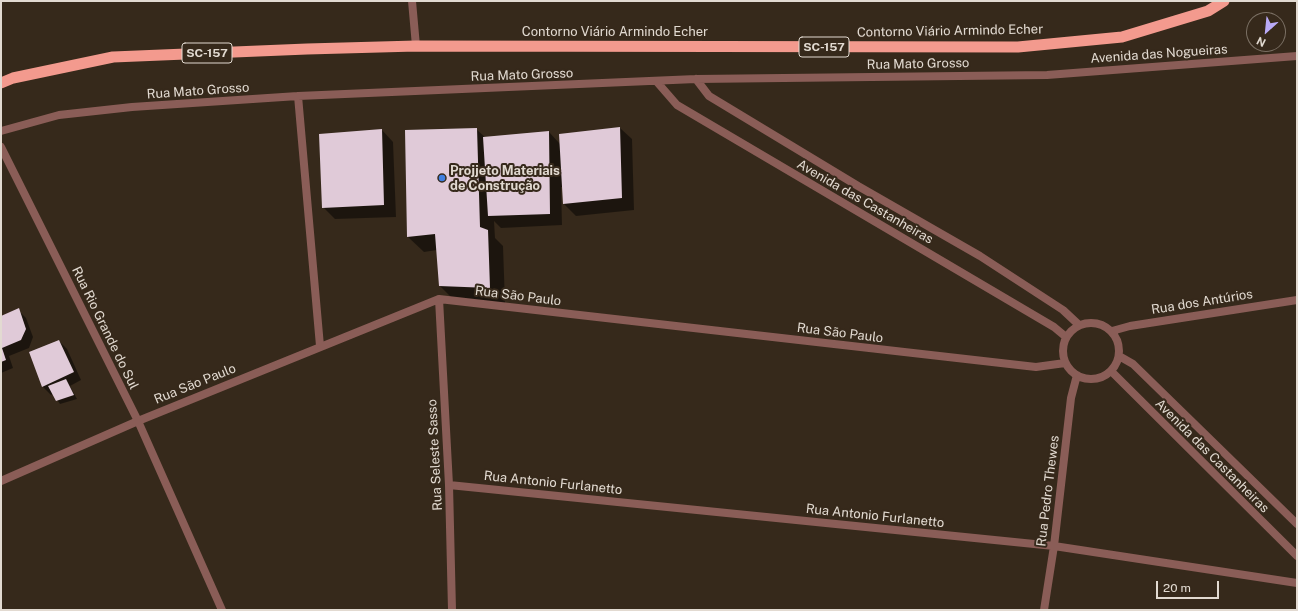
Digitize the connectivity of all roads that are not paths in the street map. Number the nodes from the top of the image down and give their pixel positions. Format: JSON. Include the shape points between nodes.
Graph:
{"nodes":[{"id":1,"x":412,"y":1,"type":"edge"},
{"id":2,"x":1224,"y":1,"type":"edge"},
{"id":3,"x":416,"y":46,"type":"junction"},
{"id":4,"x":1297,"y":56,"type":"edge"},
{"id":5,"x":1047,"y":75,"type":"joint"},
{"id":6,"x":696,"y":79,"type":"junction"},
{"id":7,"x":657,"y":82,"type":"junction"},
{"id":8,"x":1,"y":83,"type":"edge"},
{"id":9,"x":298,"y":96,"type":"junction"},
{"id":10,"x":1,"y":131,"type":"edge"},
{"id":11,"x":1,"y":147,"type":"edge"},
{"id":12,"x":439,"y":299,"type":"junction"},
{"id":13,"x":1297,"y":300,"type":"edge"},
{"id":14,"x":1079,"y":325,"type":"junction"},
{"id":15,"x":1112,"y":331,"type":"junction"},
{"id":16,"x":1066,"y":337,"type":"junction"},
{"id":17,"x":320,"y":346,"type":"junction"},
{"id":18,"x":1119,"y":356,"type":"junction"},
{"id":19,"x":1065,"y":363,"type":"junction"},
{"id":20,"x":1111,"y":371,"type":"junction"},
{"id":21,"x":1077,"y":376,"type":"junction"},
{"id":22,"x":138,"y":421,"type":"junction"},
{"id":23,"x":1,"y":481,"type":"edge"},
{"id":24,"x":449,"y":485,"type":"junction"},
{"id":25,"x":1297,"y":524,"type":"edge"},
{"id":26,"x":1054,"y":546,"type":"junction"},
{"id":27,"x":1297,"y":556,"type":"edge"},
{"id":28,"x":1297,"y":583,"type":"edge"},
{"id":29,"x":222,"y":610,"type":"edge"},
{"id":30,"x":452,"y":610,"type":"edge"},
{"id":31,"x":1044,"y":610,"type":"edge"}],
"edges":[{"from":1,"to":3,"type":"street"},
{"from":2,"to":3,"type":"highway","name":"Contorno Viário Armindo Echer","number":"SC-157","via":[[1208,12],[1122,37],[1018,47]]},
{"from":3,"to":8,"type":"highway","name":"Contorno Viário Armindo Echer","number":"SC-157","via":[[113,57],[13,78]]},
{"from":4,"to":5,"type":"street","name":"Avenida das Nogueiras"},
{"from":5,"to":6,"type":"street","name":"Rua Mato Grosso"},
{"from":6,"to":7,"type":"street","name":"Rua Mato Grosso"},
{"from":6,"to":14,"type":"street","name":"Avenida das Castanheiras","via":[[709,96],[980,256],[1062,310]]},
{"from":7,"to":9,"type":"street","name":"Rua Mato Grosso"},
{"from":7,"to":16,"type":"street","name":"Avenida das Castanheiras","via":[[676,105],[1054,327]]},
{"from":9,"to":10,"type":"street","name":"Rua Mato Grosso","via":[[132,107],[59,115]]},
{"from":9,"to":17,"type":"street"},
{"from":11,"to":22,"type":"street","name":"Rua Rio Grande do Sul"},
{"from":12,"to":17,"type":"street","name":"Rua São Paulo"},
{"from":12,"to":19,"type":"street","name":"Rua São Paulo","via":[[1036,367]]},
{"from":12,"to":24,"type":"street","name":"Rua Seleste Sasso"},
{"from":13,"to":15,"type":"street","name":"Rua dos Antúrios"},
{"from":14,"to":15,"type":"street","via":[[1096,323]]},
{"from":14,"to":16,"type":"street"},
{"from":15,"to":18,"type":"street","via":[[1117,339]]},
{"from":16,"to":19,"type":"street","via":[[1063,345]]},
{"from":17,"to":22,"type":"street","name":"Rua São Paulo"},
{"from":18,"to":20,"type":"street"},
{"from":18,"to":25,"type":"street","name":"Avenida das Castanheiras","via":[[1133,364]]},
{"from":19,"to":21,"type":"street"},
{"from":20,"to":21,"type":"street","via":[[1094,379]]},
{"from":20,"to":27,"type":"street","name":"Avenida das Castanheiras"},
{"from":21,"to":26,"type":"street","name":"Rua Pedro Thewes","via":[[1071,398]]},
{"from":22,"to":23,"type":"street","name":"Rua São Paulo"},
{"from":22,"to":29,"type":"street","name":"Rua Rio Grande do Sul"},
{"from":24,"to":26,"type":"street","name":"Rua Antonio Furlanetto"},
{"from":24,"to":30,"type":"street","name":"Rua Seleste Sasso"},
{"from":26,"to":28,"type":"street","name":"Rua Antonio Furlanetto"},
{"from":26,"to":31,"type":"street","name":"Rua Pedro Thewes"}]}
